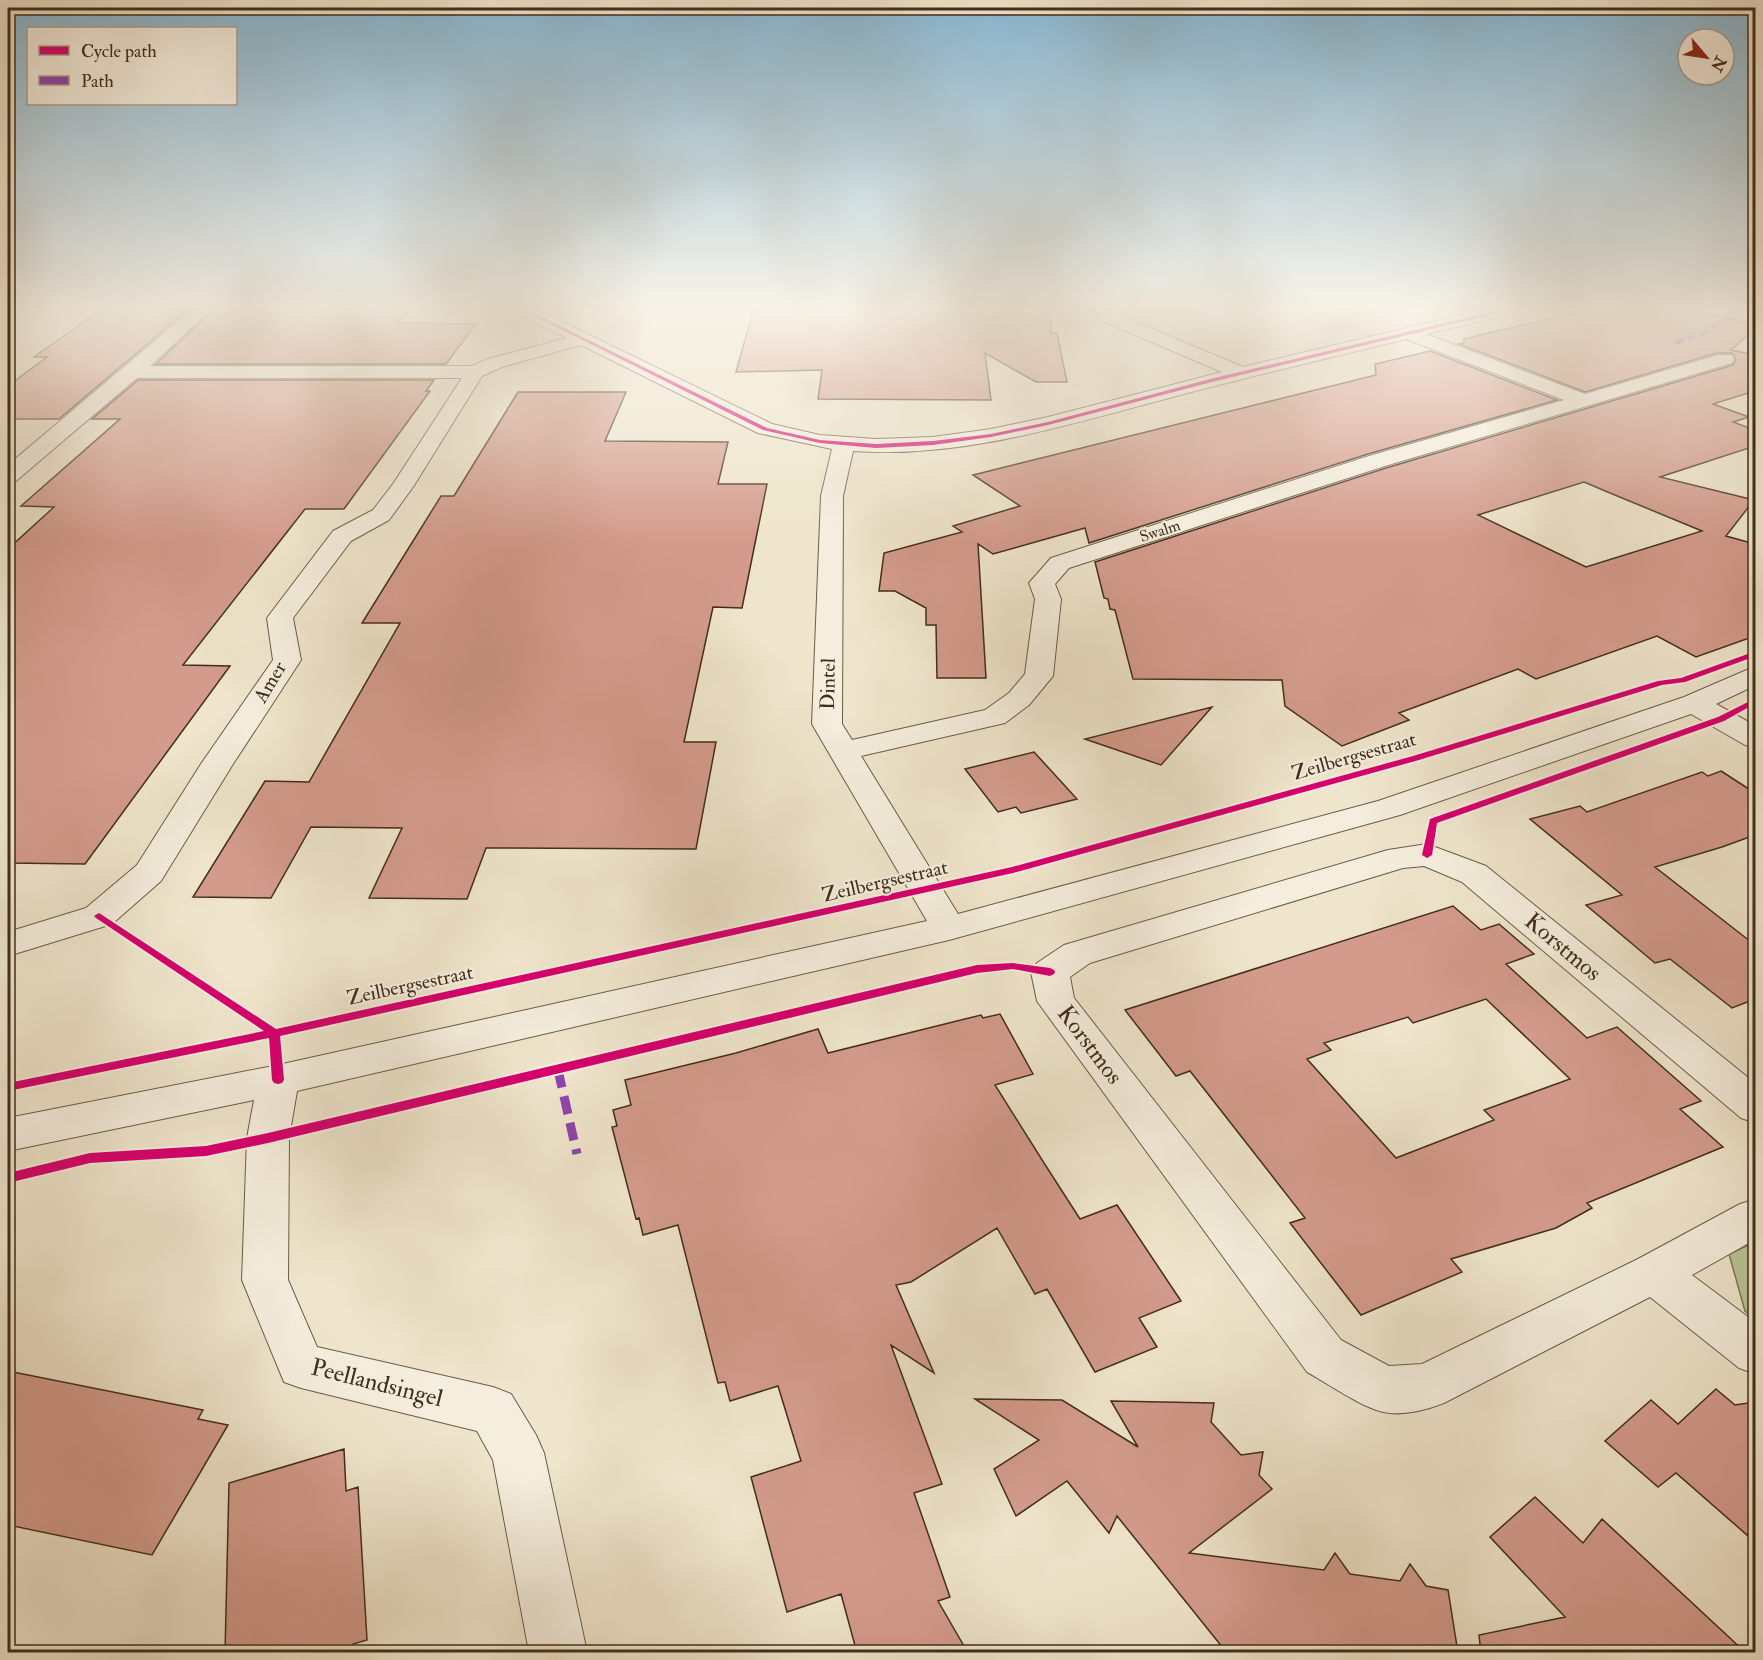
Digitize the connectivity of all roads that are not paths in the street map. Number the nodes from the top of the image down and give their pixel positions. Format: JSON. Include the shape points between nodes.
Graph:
{"nodes":[{"id":1,"x":117,"y":384,"type":"edge"},
{"id":2,"x":467,"y":384,"type":"edge"},
{"id":3,"x":672,"y":384,"type":"edge"},
{"id":4,"x":1200,"y":384,"type":"edge"},
{"id":5,"x":1542,"y":384,"type":"edge"},
{"id":6,"x":1637,"y":384,"type":"edge"},
{"id":7,"x":1583,"y":400,"type":"junction"},
{"id":8,"x":844,"y":444,"type":"junction"},
{"id":9,"x":8,"y":476,"type":"edge"},
{"id":10,"x":1755,"y":674,"type":"edge"},
{"id":11,"x":1694,"y":703,"type":"junction"},
{"id":12,"x":1755,"y":740,"type":"edge"},
{"id":13,"x":842,"y":751,"type":"junction"},
{"id":14,"x":949,"y":928,"type":"junction"},
{"id":15,"x":8,"y":944,"type":"edge"},
{"id":16,"x":278,"y":1080,"type":"junction"},
{"id":17,"x":1755,"y":1107,"type":"edge"},
{"id":18,"x":8,"y":1134,"type":"edge"},
{"id":19,"x":1755,"y":1217,"type":"edge"},
{"id":20,"x":1654,"y":1273,"type":"junction"},
{"id":21,"x":1755,"y":1352,"type":"edge"},
{"id":22,"x":557,"y":1652,"type":"edge"}],
"edges":[{"from":1,"to":9,"type":"street"},
{"from":2,"to":15,"type":"street","name":"Amer","via":[[381,515],[342,536],[280,618],[287,660],[150,873],[99,916]]},
{"from":3,"to":8,"type":"street","via":[[765,429],[796,439]]},
{"from":4,"to":8,"type":"street","via":[[1000,435],[908,445]]},
{"from":5,"to":7,"type":"street"},
{"from":6,"to":7,"type":"street","name":"Swalm"},
{"from":7,"to":13,"type":"street","name":"Swalm","via":[[1377,461],[1060,563],[1042,583],[1048,599],[1039,676],[1019,699],[995,717]]},
{"from":8,"to":13,"type":"street","name":"Dintel","via":[[831,496],[827,724]]},
{"from":10,"to":11,"type":"street"},
{"from":11,"to":12,"type":"street"},
{"from":11,"to":14,"type":"street","via":[[1389,808]]},
{"from":13,"to":14,"type":"street","name":"Dintel"},
{"from":14,"to":16,"type":"street"},
{"from":16,"to":18,"type":"street"},
{"from":16,"to":22,"type":"street","name":"Peellandsingel","via":[[268,1138],[265,1280],[301,1366],[493,1411],[518,1453]]},
{"from":17,"to":20,"type":"street","name":"Korstmos","via":[[1474,874],[1427,855],[1400,858],[1077,954],[1050,972],[1056,1001],[1324,1356],[1384,1389],[1426,1387]]},
{"from":19,"to":20,"type":"street","name":"Korstmos"},
{"from":20,"to":21,"type":"street"}]}
